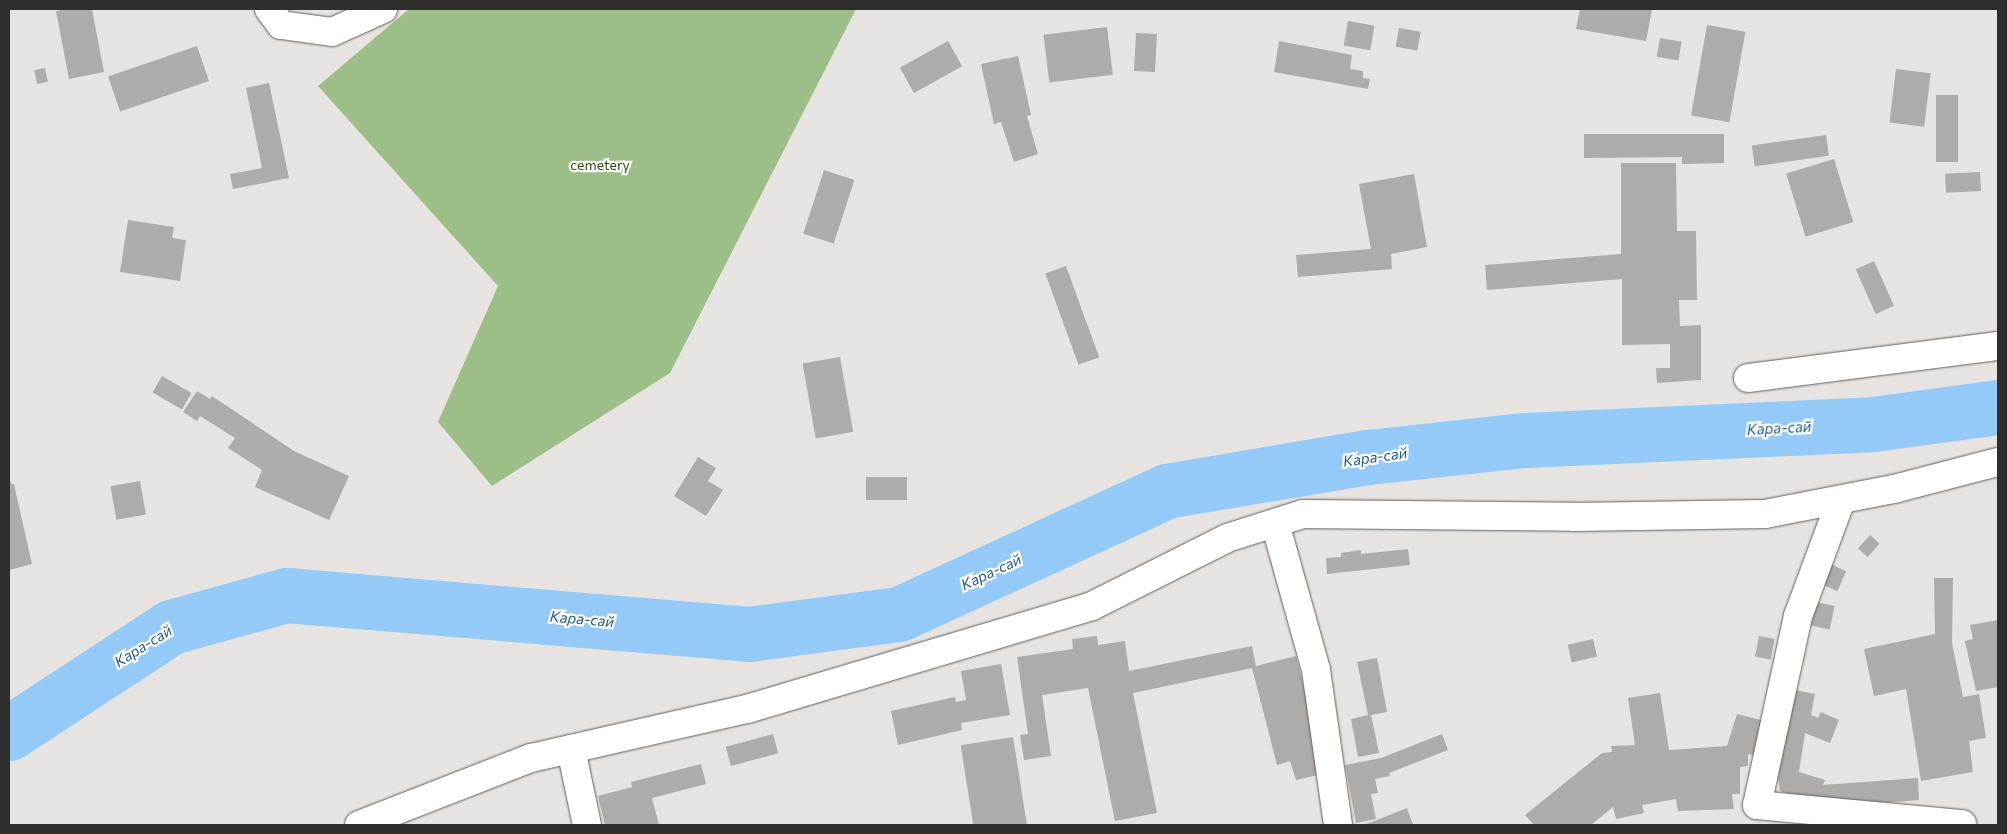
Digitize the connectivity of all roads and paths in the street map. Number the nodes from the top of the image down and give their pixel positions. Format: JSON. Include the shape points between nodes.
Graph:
{"nodes":[{"id":1,"x":269,"y":9,"type":"edge"},
{"id":2,"x":383,"y":9,"type":"edge"},
{"id":3,"x":1998,"y":346,"type":"edge"},
{"id":4,"x":1748,"y":378,"type":"dead end"},
{"id":5,"x":1998,"y":462,"type":"edge"},
{"id":6,"x":1840,"y":500,"type":"junction"},
{"id":7,"x":1275,"y":523,"type":"junction"},
{"id":8,"x":571,"y":749,"type":"junction"},
{"id":9,"x":1962,"y":824,"type":"edge"},
{"id":10,"x":359,"y":825,"type":"edge"},
{"id":11,"x":587,"y":825,"type":"edge"},
{"id":12,"x":1338,"y":825,"type":"edge"}],
"edges":[{"from":1,"to":2,"type":"street","via":[[280,25],[332,32]]},
{"from":3,"to":4,"type":"street"},
{"from":5,"to":6,"type":"street"},
{"from":6,"to":7,"type":"street","via":[[1764,514],[1574,517],[1303,514]]},
{"from":6,"to":9,"type":"street","via":[[1798,616],[1757,805]]},
{"from":7,"to":8,"type":"street","via":[[1227,538],[1092,606],[748,709]]},
{"from":7,"to":12,"type":"street","via":[[1316,670]]},
{"from":8,"to":10,"type":"street","via":[[531,758]]},
{"from":8,"to":11,"type":"street"}]}
